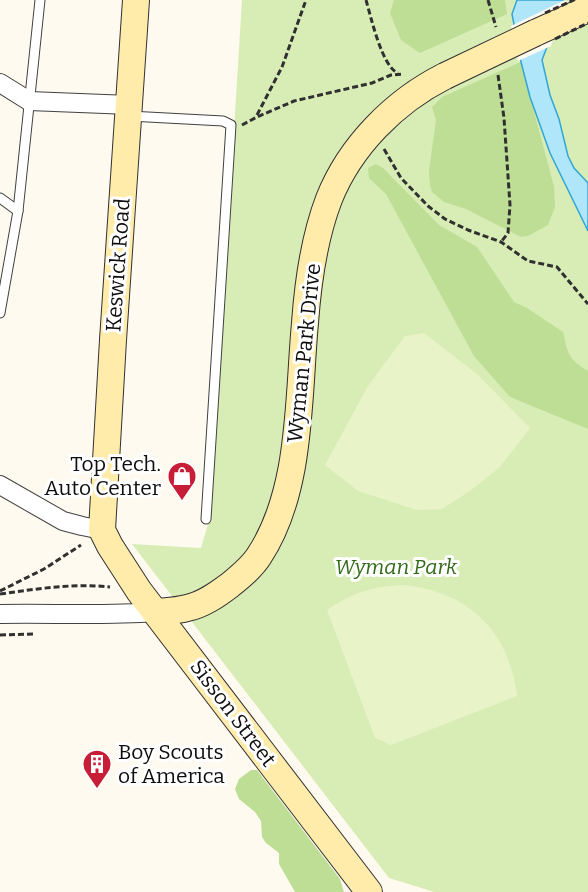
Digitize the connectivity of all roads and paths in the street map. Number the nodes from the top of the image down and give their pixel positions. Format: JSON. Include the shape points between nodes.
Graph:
{"nodes":[{"id":1,"x":40,"y":0,"type":"edge"},
{"id":2,"x":136,"y":0,"type":"edge"},
{"id":3,"x":306,"y":0,"type":"edge"},
{"id":4,"x":366,"y":0,"type":"edge"},
{"id":5,"x":488,"y":0,"type":"edge"},
{"id":6,"x":588,"y":9,"type":"edge"},
{"id":7,"x":497,"y":36,"type":"dead end"},
{"id":8,"x":498,"y":72,"type":"dead end"},
{"id":9,"x":400,"y":74,"type":"junction"},
{"id":10,"x":408,"y":74,"type":"dead end"},
{"id":11,"x":0,"y":84,"type":"edge"},
{"id":12,"x":29,"y":101,"type":"junction"},
{"id":13,"x":129,"y":111,"type":"junction"},
{"id":14,"x":257,"y":117,"type":"junction"},
{"id":15,"x":231,"y":125,"type":"junction"},
{"id":16,"x":383,"y":146,"type":"dead end"},
{"id":17,"x":0,"y":198,"type":"edge"},
{"id":18,"x":18,"y":211,"type":"junction"},
{"id":19,"x":501,"y":242,"type":"junction"},
{"id":20,"x":588,"y":304,"type":"edge"},
{"id":21,"x":0,"y":313,"type":"edge"},
{"id":22,"x":0,"y":485,"type":"edge"},
{"id":23,"x":206,"y":519,"type":"dead end"},
{"id":24,"x":102,"y":530,"type":"junction"},
{"id":25,"x":112,"y":587,"type":"dead end"},
{"id":26,"x":0,"y":592,"type":"edge"},
{"id":27,"x":156,"y":612,"type":"junction"},
{"id":28,"x":0,"y":615,"type":"edge"},
{"id":29,"x":369,"y":892,"type":"edge"}],
"edges":[{"from":1,"to":12,"type":"lane"},
{"from":2,"to":13,"type":"street","name":"Keswick Road"},
{"from":3,"to":14,"type":"path","via":[[282,67]]},
{"from":4,"to":9,"type":"path","via":[[385,59],[392,71]]},
{"from":5,"to":7,"type":"path"},
{"from":6,"to":27,"type":"street","name":"Wyman Park Drive","bridge":true,"via":[[428,84],[399,105],[348,164],[318,232],[309,283],[293,458],[270,536],[258,558],[223,590],[188,608]]},
{"from":8,"to":19,"type":"path","via":[[510,205],[508,232]]},
{"from":9,"to":10,"type":"path"},
{"from":9,"to":14,"type":"path","via":[[294,101]]},
{"from":11,"to":12,"type":"street"},
{"from":12,"to":13,"type":"street"},
{"from":12,"to":18,"type":"lane"},
{"from":13,"to":15,"type":"lane","via":[[224,121]]},
{"from":13,"to":24,"type":"street","name":"Keswick Road"},
{"from":14,"to":15,"type":"path","via":[[243,125]]},
{"from":15,"to":23,"type":"lane"},
{"from":16,"to":19,"type":"path","via":[[401,178],[428,206],[453,223]]},
{"from":17,"to":18,"type":"lane"},
{"from":18,"to":21,"type":"lane"},
{"from":19,"to":20,"type":"path","via":[[528,261],[557,267]]},
{"from":22,"to":24,"type":"street","via":[[63,521]]},
{"from":24,"to":26,"type":"path","via":[[44,569]]},
{"from":24,"to":27,"type":"street","name":"Sisson Street"},
{"from":25,"to":26,"type":"path","via":[[77,585]]},
{"from":27,"to":28,"type":"street","name":"Wyman Park Drive"},
{"from":27,"to":29,"type":"street","name":"Sisson Street"}]}
